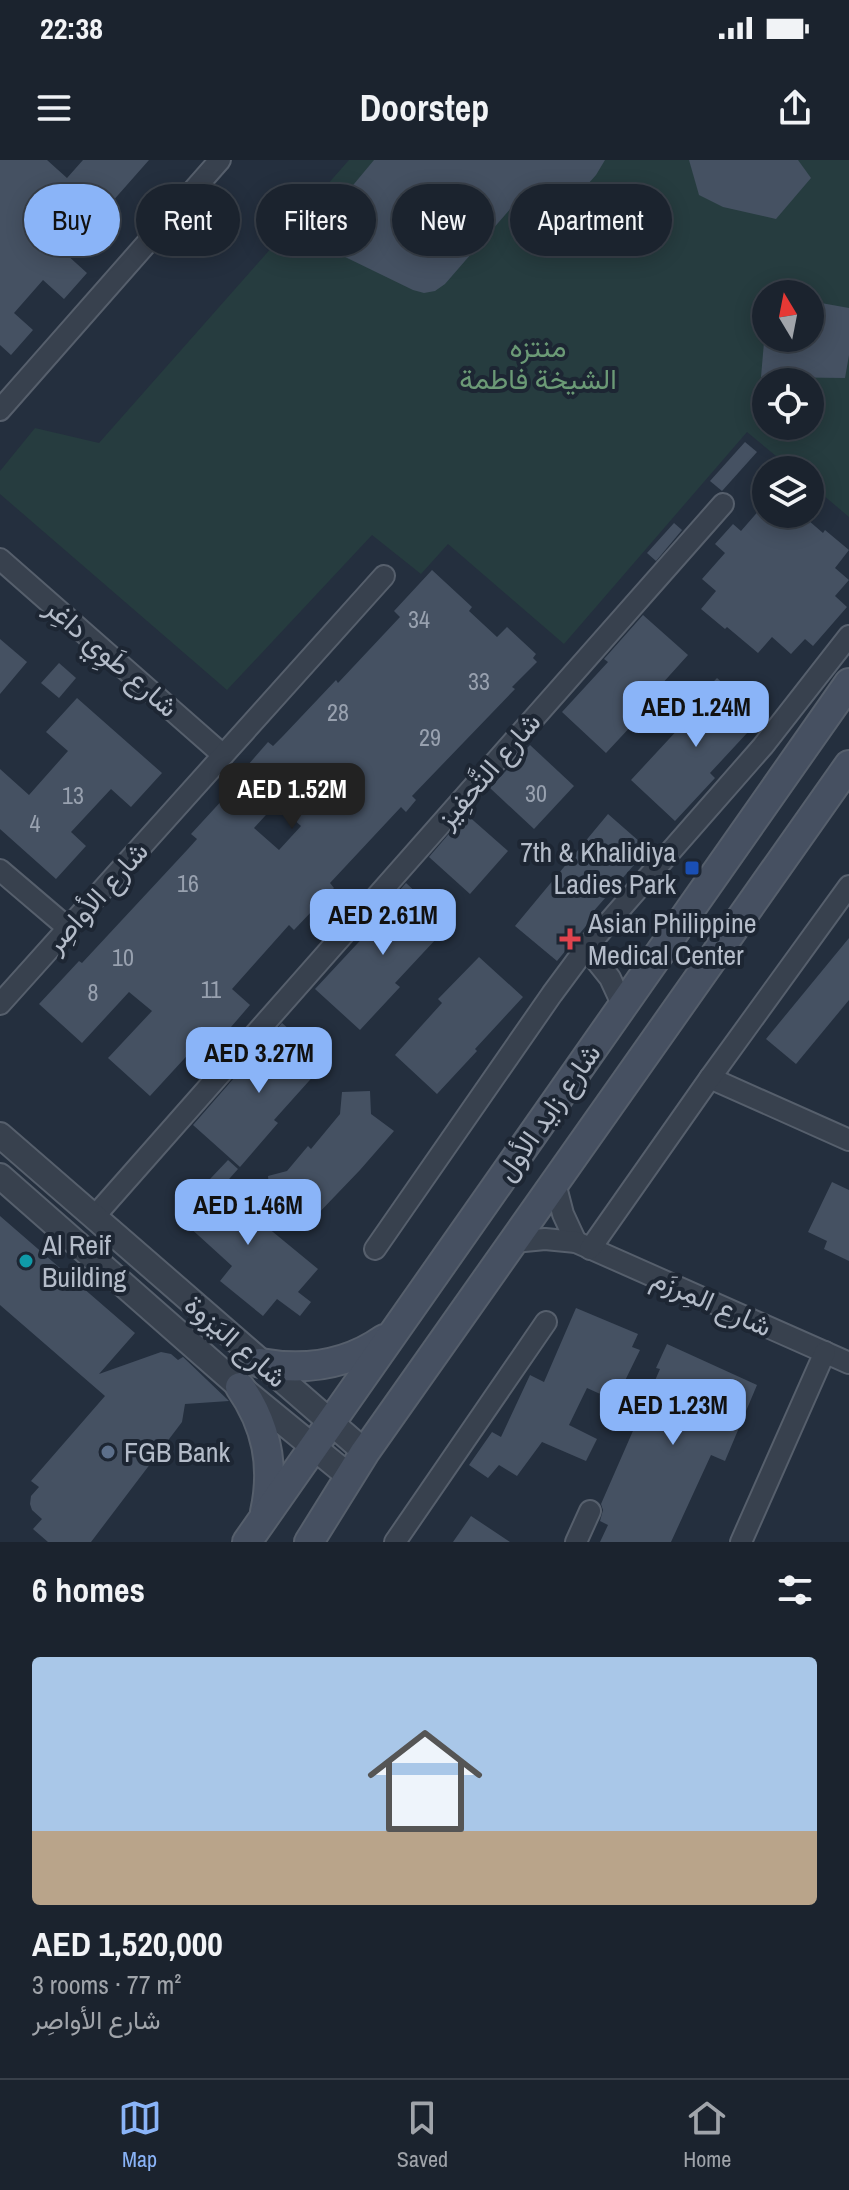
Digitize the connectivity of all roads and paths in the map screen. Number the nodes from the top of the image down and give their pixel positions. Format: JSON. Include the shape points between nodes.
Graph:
{"nodes":[{"id":1,"x":220,"y":160,"type":"edge"},
{"id":2,"x":0,"y":410,"type":"edge"},
{"id":3,"x":723,"y":504,"type":"dead end"},
{"id":4,"x":0,"y":559,"type":"edge"},
{"id":5,"x":384,"y":576,"type":"dead end"},
{"id":6,"x":849,"y":636,"type":"edge"},
{"id":7,"x":849,"y":683,"type":"edge"},
{"id":8,"x":223,"y":755,"type":"junction"},
{"id":9,"x":849,"y":765,"type":"edge"},
{"id":10,"x":0,"y":870,"type":"edge"},
{"id":11,"x":849,"y":886,"type":"edge"},
{"id":12,"x":68,"y":928,"type":"junction"},
{"id":13,"x":586,"y":948,"type":"junction"},
{"id":14,"x":0,"y":1004,"type":"edge"},
{"id":15,"x":622,"y":1004,"type":"junction"},
{"id":16,"x":710,"y":1078,"type":"junction"},
{"id":17,"x":0,"y":1135,"type":"edge"},
{"id":18,"x":849,"y":1140,"type":"edge"},
{"id":19,"x":0,"y":1176,"type":"edge"},
{"id":20,"x":555,"y":1183,"type":"junction"},
{"id":21,"x":94,"y":1217,"type":"junction"},
{"id":22,"x":514,"y":1242,"type":"junction"},
{"id":23,"x":583,"y":1246,"type":"junction"},
{"id":24,"x":375,"y":1249,"type":"dead end"},
{"id":25,"x":546,"y":1322,"type":"dead end"},
{"id":26,"x":395,"y":1331,"type":"junction"},
{"id":27,"x":825,"y":1352,"type":"junction"},
{"id":28,"x":260,"y":1363,"type":"junction"},
{"id":29,"x":849,"y":1363,"type":"edge"},
{"id":30,"x":240,"y":1387,"type":"junction"},
{"id":31,"x":330,"y":1423,"type":"junction"},
{"id":32,"x":313,"y":1447,"type":"junction"},
{"id":33,"x":365,"y":1452,"type":"junction"},
{"id":34,"x":350,"y":1477,"type":"junction"},
{"id":35,"x":590,"y":1511,"type":"dead end"},
{"id":36,"x":254,"y":1534,"type":"edge"},
{"id":37,"x":309,"y":1542,"type":"edge"},
{"id":38,"x":395,"y":1542,"type":"edge"},
{"id":39,"x":576,"y":1542,"type":"edge"},
{"id":40,"x":741,"y":1542,"type":"edge"}],
"edges":[{"from":1,"to":2,"type":"street"},
{"from":3,"to":21,"type":"street","name":"شارع التَّحفِيز"},
{"from":4,"to":8,"type":"street","name":"شارع طَوِي داغِر"},
{"from":5,"to":8,"type":"street","name":"شارع الأواصِر"},
{"from":6,"to":13,"type":"street","via":[[763,746]]},
{"from":7,"to":15,"type":"main road","name":"شارع زايد الأول"},
{"from":8,"to":12,"type":"street","name":"شارع الأواصِر"},
{"from":9,"to":20,"type":"main road","name":"شارع زايد الأول"},
{"from":10,"to":12,"type":"street"},
{"from":11,"to":16,"type":"street"},
{"from":12,"to":14,"type":"street","name":"شارع الأواصِر"},
{"from":13,"to":15,"type":"street"},
{"from":13,"to":24,"type":"street"},
{"from":15,"to":26,"type":"main road","name":"شارع زايد الأول"},
{"from":16,"to":18,"type":"street"},
{"from":16,"to":23,"type":"street"},
{"from":17,"to":21,"type":"street","name":"شارع اليَزوة"},
{"from":19,"to":30,"type":"street","name":"شارع اليَزوة"},
{"from":20,"to":22,"type":"main road","name":"شارع زايد الأول"},
{"from":20,"to":23,"type":"street","via":[[563,1214]]},
{"from":21,"to":28,"type":"street","name":"شارع اليَزوة"},
{"from":22,"to":23,"type":"street","name":"شارع المِرزَم","via":[[545,1239]]},
{"from":22,"to":33,"type":"main road","name":"شارع زايد الأول"},
{"from":23,"to":27,"type":"street","name":"شارع المِرزَم"},
{"from":25,"to":38,"type":"street"},
{"from":26,"to":28,"type":"main road","via":[[333,1363]]},
{"from":26,"to":31,"type":"main road","name":"شارع زايد الأول"},
{"from":27,"to":29,"type":"street","name":"شارع المِرزَم"},
{"from":27,"to":40,"type":"street"},
{"from":28,"to":31,"type":"street","name":"شارع اليَزوة"},
{"from":30,"to":32,"type":"street","name":"شارع اليَزوة"},
{"from":30,"to":36,"type":"main road","via":[[258,1418],[268,1451],[268,1496]]},
{"from":31,"to":32,"type":"main road","name":"شارع زايد الأول"},
{"from":31,"to":33,"type":"street","name":"شارع اليَزوة"},
{"from":32,"to":34,"type":"street","name":"شارع اليَزوة"},
{"from":32,"to":36,"type":"main road","name":"شارع زايد الأول"},
{"from":33,"to":34,"type":"main road","name":"شارع زايد الأول"},
{"from":34,"to":37,"type":"main road","name":"شارع زايد الأول"},
{"from":35,"to":39,"type":"street"}]}
